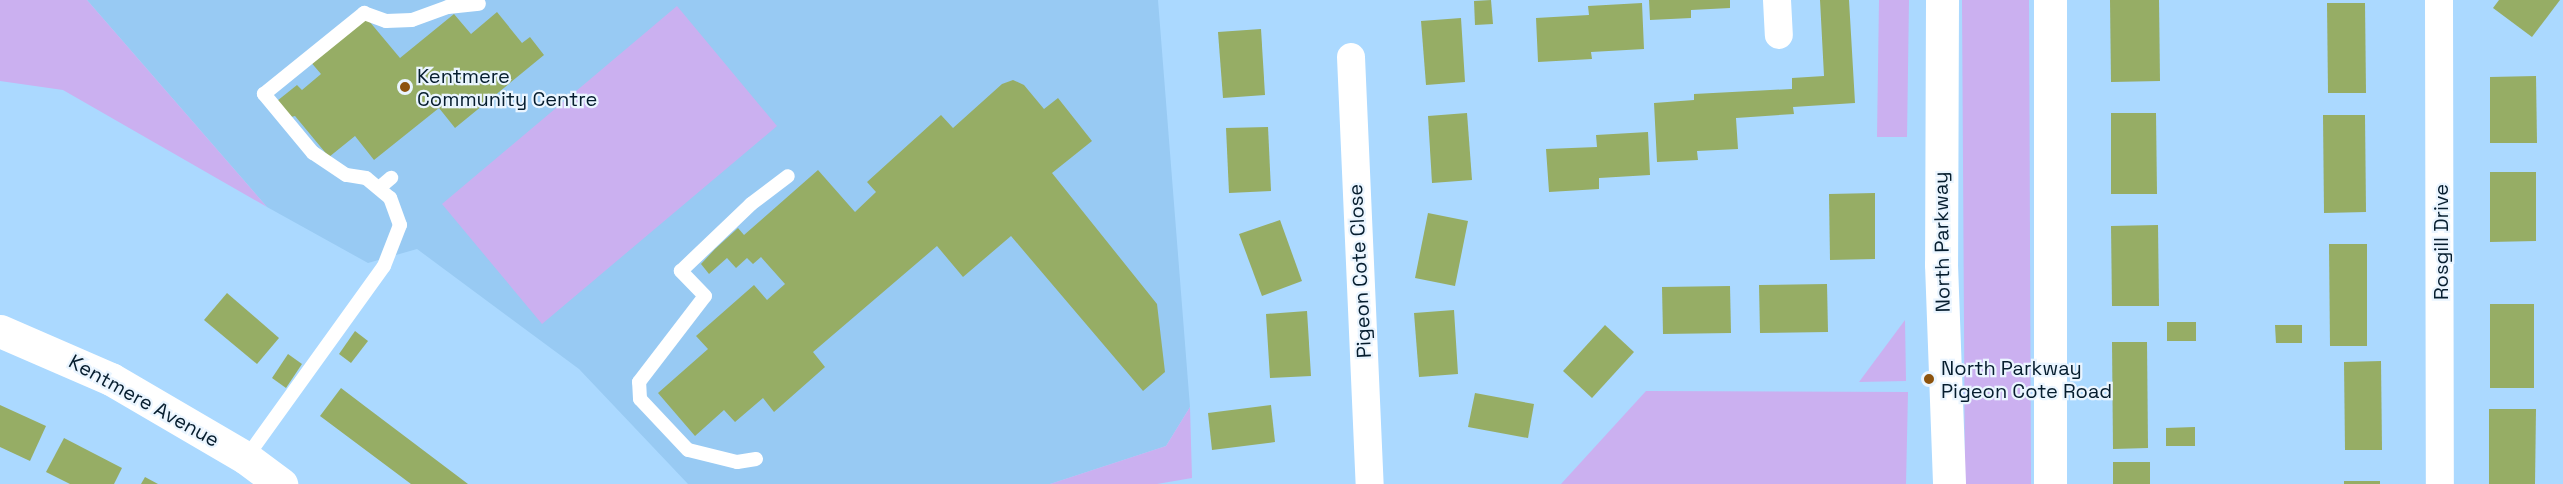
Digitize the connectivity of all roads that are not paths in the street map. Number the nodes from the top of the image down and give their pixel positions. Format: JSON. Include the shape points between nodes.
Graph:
{"nodes":[{"id":1,"x":1777,"y":0,"type":"edge"},
{"id":2,"x":1942,"y":0,"type":"edge"},
{"id":3,"x":2050,"y":0,"type":"edge"},
{"id":4,"x":2439,"y":0,"type":"edge"},
{"id":5,"x":479,"y":4,"type":"dead end"},
{"id":6,"x":1779,"y":35,"type":"dead end"},
{"id":7,"x":1351,"y":57,"type":"dead end"},
{"id":8,"x":788,"y":176,"type":"dead end"},
{"id":9,"x":391,"y":177,"type":"dead end"},
{"id":10,"x":380,"y":188,"type":"junction"},
{"id":11,"x":0,"y":331,"type":"edge"},
{"id":12,"x":246,"y":458,"type":"junction"},
{"id":13,"x":756,"y":459,"type":"dead end"},
{"id":14,"x":281,"y":484,"type":"edge"},
{"id":15,"x":1370,"y":484,"type":"edge"},
{"id":16,"x":1949,"y":484,"type":"edge"},
{"id":17,"x":2050,"y":484,"type":"edge"},
{"id":18,"x":2440,"y":484,"type":"edge"}],
"edges":[{"from":1,"to":6,"type":"street"},
{"from":2,"to":16,"type":"street","name":"North Parkway","via":[[1941,264]]},
{"from":3,"to":17,"type":"street"},
{"from":4,"to":18,"type":"street","name":"Rosgill Drive"},
{"from":5,"to":10,"type":"lane","via":[[448,7],[412,20],[387,21],[364,13],[264,94],[313,153],[346,175],[366,178]]},
{"from":7,"to":15,"type":"street","name":"Pigeon Cote Close"},
{"from":8,"to":13,"type":"lane","via":[[751,204],[681,271],[705,296],[639,382],[640,399],[688,450],[737,462]]},
{"from":9,"to":10,"type":"lane"},
{"from":10,"to":12,"type":"lane","via":[[390,198],[400,225],[384,266]]},
{"from":11,"to":12,"type":"street","name":"Kentmere Avenue","via":[[111,379]]},
{"from":12,"to":14,"type":"street","name":"Kentmere Avenue"}]}
